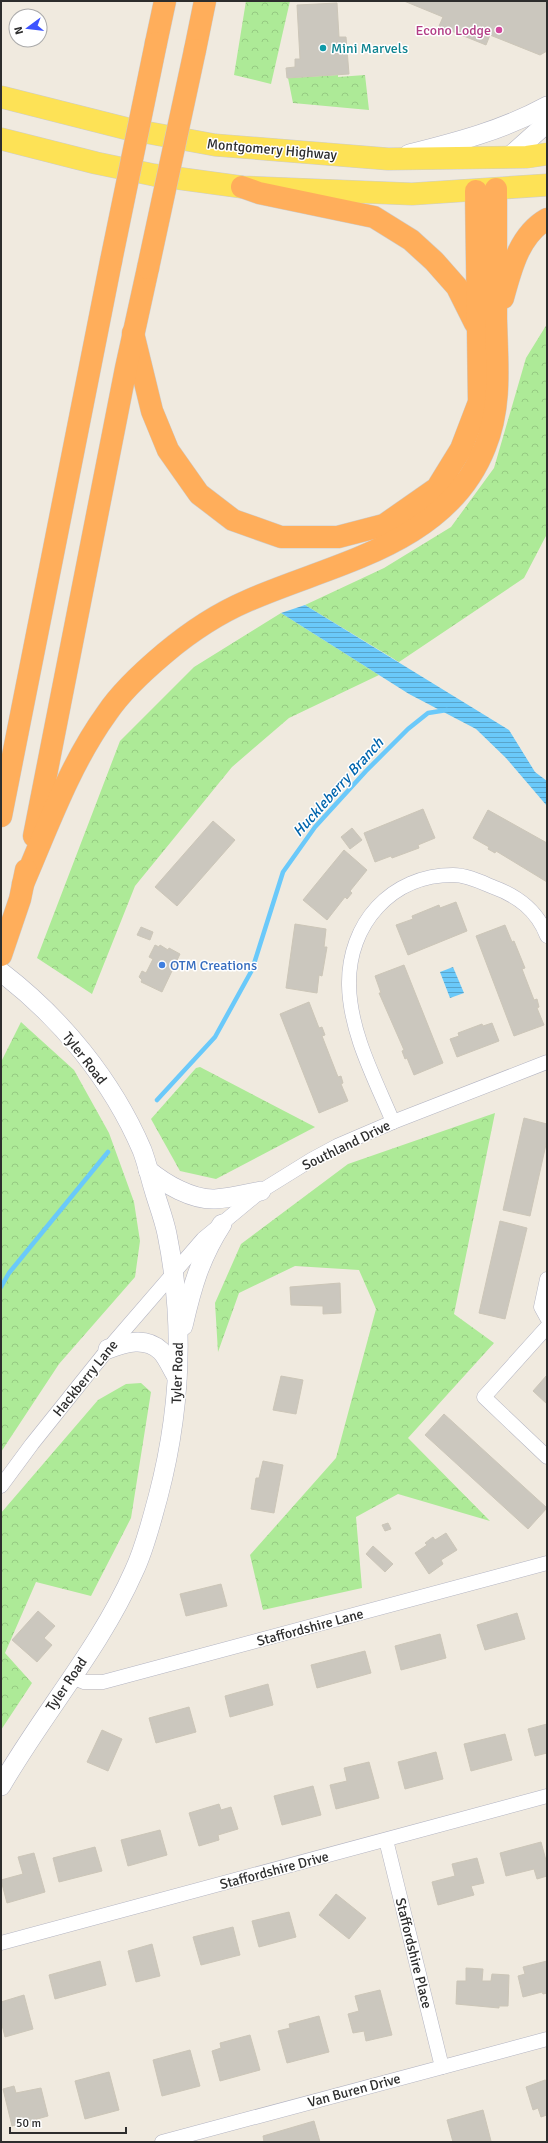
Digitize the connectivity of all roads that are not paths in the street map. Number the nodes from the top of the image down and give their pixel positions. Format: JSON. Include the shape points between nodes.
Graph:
{"nodes":[{"id":1,"x":165,"y":1,"type":"edge"},
{"id":2,"x":205,"y":1,"type":"edge"},
{"id":3,"x":1,"y":96,"type":"edge"},
{"id":4,"x":547,"y":106,"type":"edge"},
{"id":5,"x":547,"y":123,"type":"edge"},
{"id":6,"x":1,"y":139,"type":"edge"},
{"id":7,"x":547,"y":141,"type":"edge"},
{"id":8,"x":528,"y":156,"type":"edge"},
{"id":9,"x":388,"y":159,"type":"junction"},
{"id":10,"x":547,"y":185,"type":"edge"},
{"id":11,"x":242,"y":187,"type":"junction"},
{"id":12,"x":486,"y":190,"type":"junction"},
{"id":13,"x":547,"y":219,"type":"edge"},
{"id":14,"x":487,"y":323,"type":"junction"},
{"id":15,"x":133,"y":333,"type":"junction"},
{"id":16,"x":1,"y":816,"type":"edge"},
{"id":17,"x":21,"y":891,"type":"junction"},
{"id":18,"x":547,"y":936,"type":"edge"},
{"id":19,"x":1,"y":955,"type":"edge"},
{"id":20,"x":1,"y":972,"type":"edge"},
{"id":21,"x":547,"y":1062,"type":"edge"},
{"id":22,"x":393,"y":1122,"type":"junction"},
{"id":23,"x":148,"y":1170,"type":"junction"},
{"id":24,"x":261,"y":1192,"type":"junction"},
{"id":25,"x":222,"y":1224,"type":"junction"},
{"id":26,"x":173,"y":1274,"type":"junction"},
{"id":27,"x":547,"y":1279,"type":"edge"},
{"id":28,"x":547,"y":1318,"type":"edge"},
{"id":29,"x":547,"y":1327,"type":"edge"},
{"id":30,"x":179,"y":1345,"type":"junction"},
{"id":31,"x":108,"y":1349,"type":"junction"},
{"id":32,"x":178,"y":1377,"type":"junction"},
{"id":33,"x":547,"y":1456,"type":"edge"},
{"id":34,"x":1,"y":1486,"type":"edge"},
{"id":35,"x":547,"y":1563,"type":"edge"},
{"id":36,"x":72,"y":1677,"type":"junction"},
{"id":37,"x":1,"y":1786,"type":"edge"},
{"id":38,"x":547,"y":1796,"type":"edge"},
{"id":39,"x":386,"y":1840,"type":"junction"},
{"id":40,"x":1,"y":1943,"type":"edge"},
{"id":41,"x":547,"y":2039,"type":"edge"},
{"id":42,"x":442,"y":2067,"type":"junction"},
{"id":43,"x":162,"y":2142,"type":"edge"}],
"edges":[{"from":1,"to":16,"type":"highway","bridge":true},
{"from":2,"to":15,"type":"highway","bridge":true},
{"from":3,"to":9,"type":"main road","name":"Montgomery Highway","via":[[128,129],[215,145]]},
{"from":4,"to":9,"type":"street","via":[[521,120],[475,137]]},
{"from":5,"to":8,"type":"street"},
{"from":6,"to":11,"type":"main road","via":[[154,175]]},
{"from":7,"to":8,"type":"street"},
{"from":8,"to":9,"type":"main road","name":"Montgomery Highway"},
{"from":8,"to":12,"type":"main road"},
{"from":10,"to":12,"type":"main road"},
{"from":11,"to":12,"type":"main road","via":[[412,194]]},
{"from":11,"to":14,"type":"highway","via":[[374,217],[411,240],[434,260]]},
{"from":12,"to":14,"type":"highway"},
{"from":13,"to":14,"type":"highway","via":[[535,226],[515,258]]},
{"from":14,"to":15,"type":"highway","via":[[479,402],[461,449],[437,488],[384,525],[338,537],[281,537],[232,520],[199,494],[168,450],[152,411]]},
{"from":14,"to":17,"type":"highway","via":[[498,394],[486,446],[463,486],[445,507],[409,534],[384,547],[241,604],[211,619],[164,654],[108,710],[97,727],[74,768]]},
{"from":15,"to":17,"type":"highway"},
{"from":17,"to":19,"type":"highway"},
{"from":18,"to":22,"type":"street","via":[[531,909],[518,898],[473,878],[454,874],[430,876],[411,882],[395,890],[371,914],[358,938],[351,962],[350,1005],[356,1028]]},
{"from":20,"to":23,"type":"street","name":"Tyler Road","via":[[25,990],[71,1036],[109,1088],[142,1151]]},
{"from":21,"to":22,"type":"street","name":"Southland Drive"},
{"from":22,"to":24,"type":"street","name":"Southland Drive","via":[[311,1160]]},
{"from":23,"to":24,"type":"street","via":[[164,1184],[214,1199]]},
{"from":23,"to":26,"type":"street","name":"Tyler Road","via":[[167,1232]]},
{"from":24,"to":25,"type":"street","name":"Southland Drive"},
{"from":25,"to":26,"type":"street","name":"Southland Drive","via":[[203,1239]]},
{"from":25,"to":30,"type":"street","via":[[206,1248],[196,1275]]},
{"from":26,"to":30,"type":"street","name":"Tyler Road"},
{"from":26,"to":31,"type":"street","name":"Hackberry Lane"},
{"from":27,"to":28,"type":"street","via":[[541,1307]]},
{"from":29,"to":33,"type":"street","via":[[484,1397]]},
{"from":30,"to":32,"type":"street","name":"Tyler Road"},
{"from":31,"to":32,"type":"street","via":[[129,1341],[144,1342],[161,1350]]},
{"from":31,"to":34,"type":"street","name":"Hackberry Lane"},
{"from":32,"to":36,"type":"street","name":"Tyler Road","via":[[176,1406],[165,1469],[148,1535],[134,1572]]},
{"from":35,"to":36,"type":"street","name":"Staffordshire Lane","via":[[103,1682],[84,1682]]},
{"from":36,"to":37,"type":"street","name":"Tyler Road"},
{"from":38,"to":39,"type":"street","name":"Staffordshire Drive"},
{"from":39,"to":40,"type":"street","name":"Staffordshire Drive"},
{"from":39,"to":42,"type":"street","name":"Staffordshire Place"},
{"from":41,"to":42,"type":"street","name":"Van Buren Drive"},
{"from":42,"to":43,"type":"street","name":"Van Buren Drive"}]}
